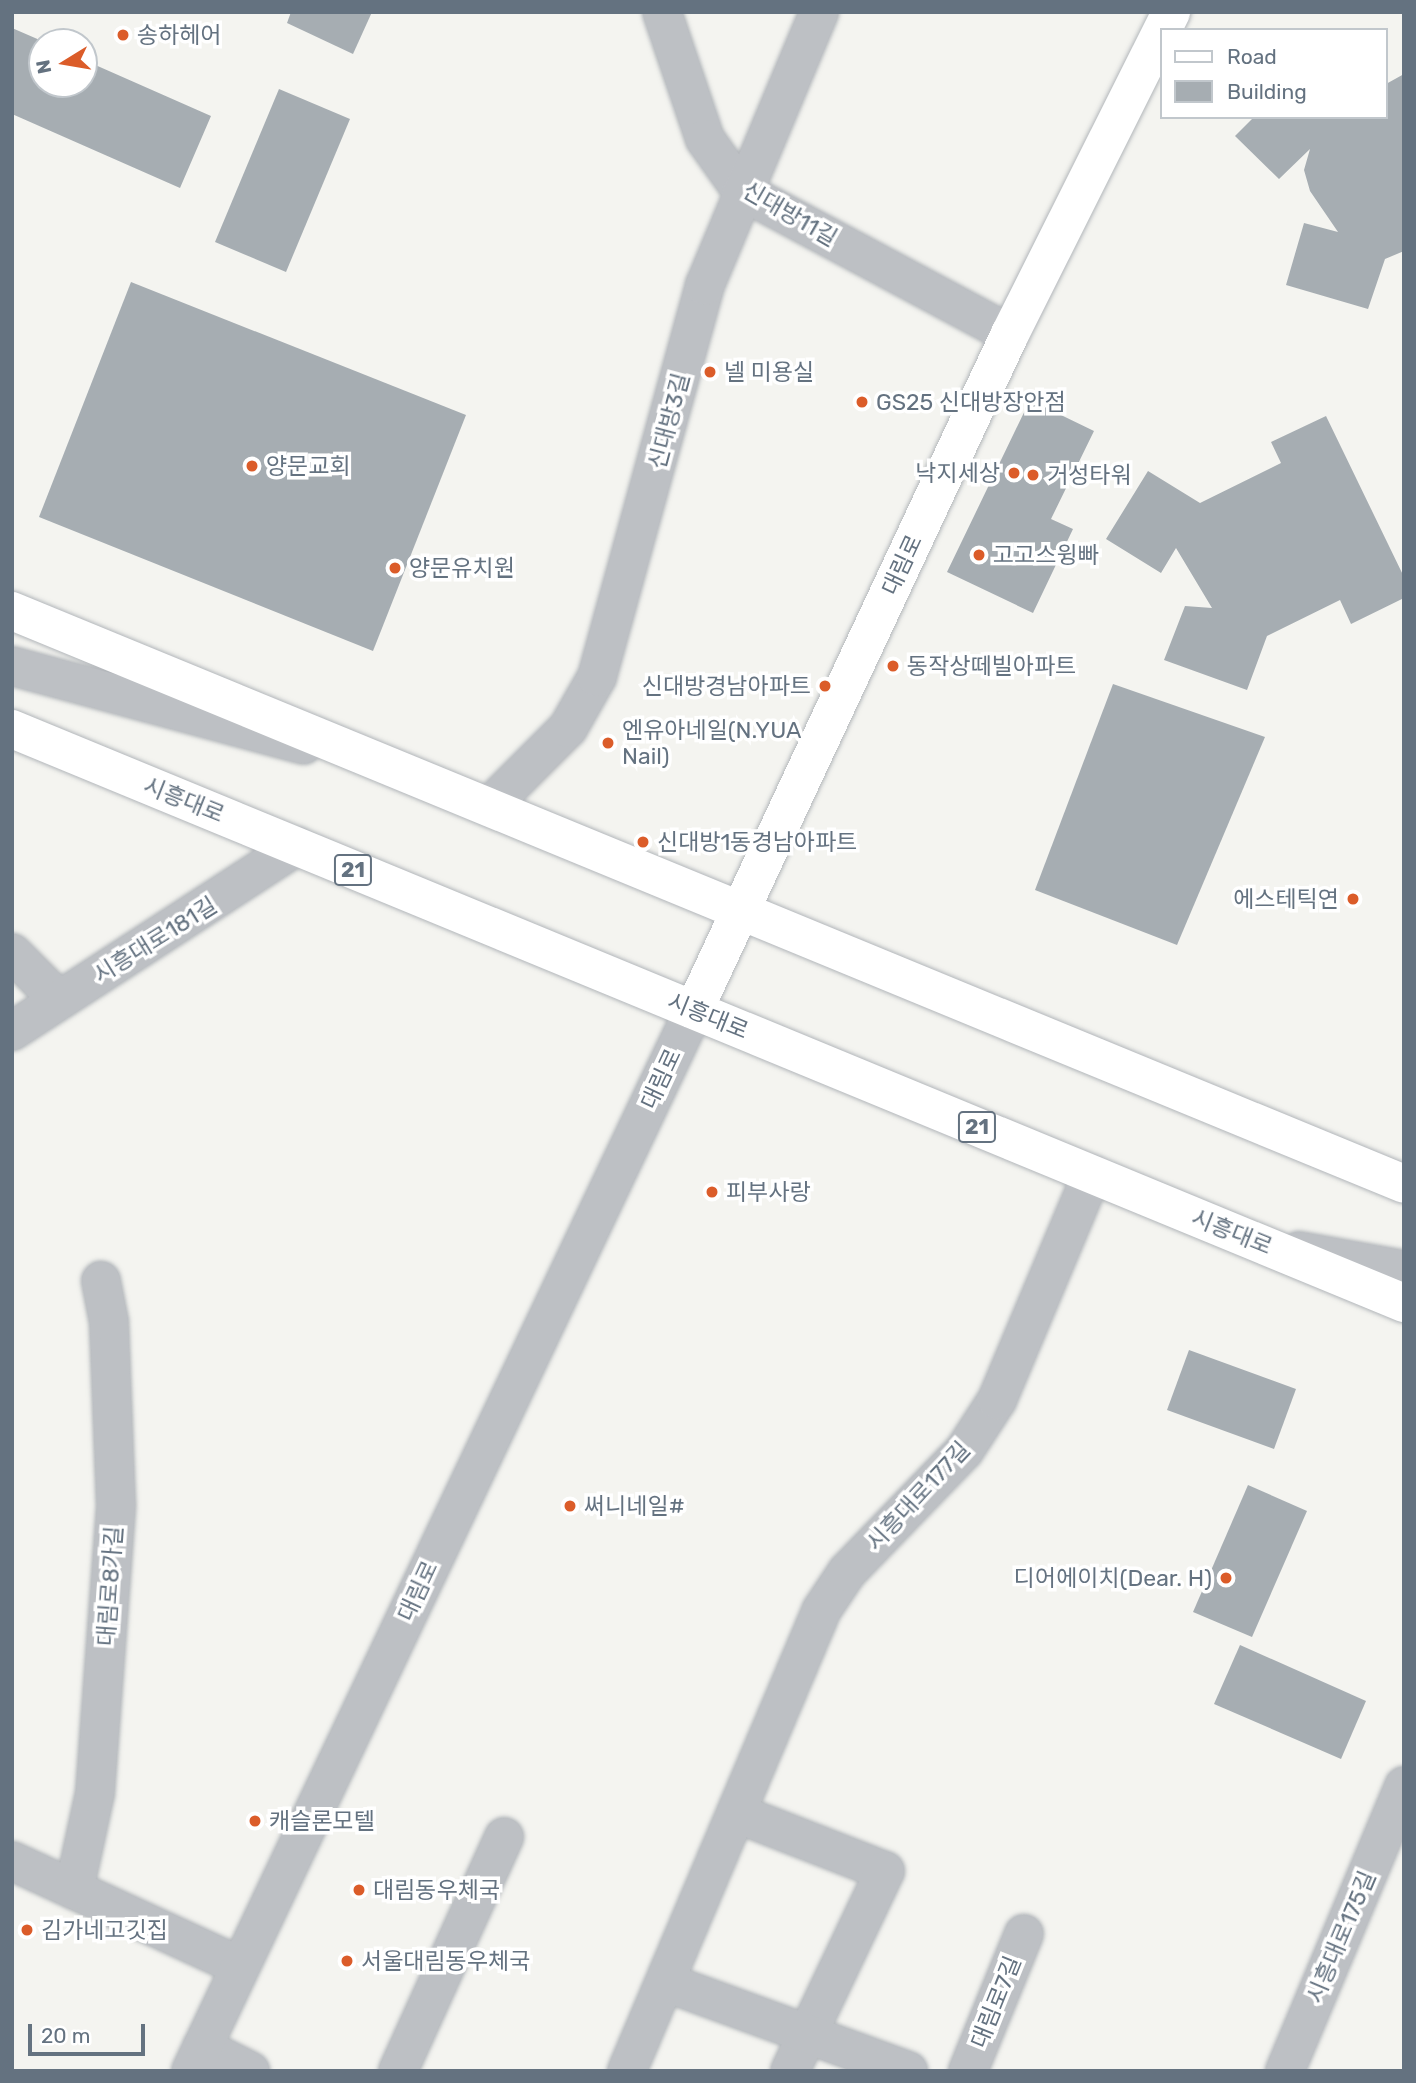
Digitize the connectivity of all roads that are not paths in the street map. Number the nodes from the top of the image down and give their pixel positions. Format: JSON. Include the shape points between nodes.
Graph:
{"nodes":[{"id":1,"x":662,"y":12,"type":"edge"},
{"id":2,"x":819,"y":12,"type":"edge"},
{"id":3,"x":1171,"y":12,"type":"edge"},
{"id":4,"x":1163,"y":28,"type":"edge"},
{"id":5,"x":1160,"y":34,"type":"edge"},
{"id":6,"x":742,"y":191,"type":"junction"},
{"id":7,"x":1010,"y":334,"type":"junction"},
{"id":8,"x":12,"y":611,"type":"edge"},
{"id":9,"x":12,"y":666,"type":"edge"},
{"id":10,"x":12,"y":729,"type":"edge"},
{"id":11,"x":400,"y":771,"type":"junction"},
{"id":12,"x":489,"y":807,"type":"junction"},
{"id":13,"x":297,"y":846,"type":"junction"},
{"id":14,"x":740,"y":911,"type":"junction"},
{"id":15,"x":12,"y":953,"type":"edge"},
{"id":16,"x":60,"y":1000,"type":"junction"},
{"id":17,"x":694,"y":1010,"type":"junction"},
{"id":18,"x":12,"y":1031,"type":"edge"},
{"id":19,"x":1092,"y":1174,"type":"junction"},
{"id":20,"x":1404,"y":1184,"type":"edge"},
{"id":21,"x":1259,"y":1244,"type":"junction"},
{"id":22,"x":1404,"y":1270,"type":"edge"},
{"id":23,"x":101,"y":1281,"type":"dead end"},
{"id":24,"x":1404,"y":1303,"type":"edge"},
{"id":25,"x":1401,"y":1799,"type":"edge"},
{"id":26,"x":736,"y":1812,"type":"junction"},
{"id":27,"x":504,"y":1837,"type":"dead end"},
{"id":28,"x":12,"y":1861,"type":"edge"},
{"id":29,"x":74,"y":1890,"type":"junction"},
{"id":30,"x":1024,"y":1934,"type":"dead end"},
{"id":31,"x":239,"y":1966,"type":"junction"},
{"id":32,"x":665,"y":1982,"type":"junction"},
{"id":33,"x":806,"y":2035,"type":"junction"},
{"id":34,"x":196,"y":2059,"type":"edge"},
{"id":35,"x":250,"y":2071,"type":"edge"},
{"id":36,"x":398,"y":2071,"type":"edge"},
{"id":37,"x":627,"y":2071,"type":"edge"},
{"id":38,"x":790,"y":2071,"type":"edge"},
{"id":39,"x":908,"y":2071,"type":"edge"},
{"id":40,"x":968,"y":2071,"type":"edge"},
{"id":41,"x":1286,"y":2071,"type":"edge"}],
"edges":[{"from":1,"to":6,"type":"street","name":"신대방11길","via":[[705,139]]},
{"from":2,"to":6,"type":"street","name":"신대방3길"},
{"from":3,"to":4,"type":"main road","name":"대림로"},
{"from":5,"to":7,"type":"main road","name":"대림로"},
{"from":6,"to":7,"type":"street","name":"신대방11길"},
{"from":6,"to":12,"type":"street","name":"신대방3길","via":[[705,285],[597,677],[568,728]]},
{"from":7,"to":14,"type":"main road","name":"대림로"},
{"from":8,"to":11,"type":"main road"},
{"from":9,"to":11,"type":"street"},
{"from":10,"to":13,"type":"main road","name":"시흥대로","number":"21"},
{"from":11,"to":12,"type":"main road"},
{"from":12,"to":14,"type":"main road"},
{"from":13,"to":16,"type":"street","name":"시흥대로181길"},
{"from":13,"to":17,"type":"main road","name":"시흥대로","number":"21"},
{"from":14,"to":17,"type":"main road","name":"대림로"},
{"from":14,"to":20,"type":"main road"},
{"from":15,"to":16,"type":"street"},
{"from":16,"to":18,"type":"street","name":"시흥대로181길"},
{"from":17,"to":19,"type":"main road","name":"시흥대로","number":"21"},
{"from":17,"to":31,"type":"street","name":"대림로"},
{"from":19,"to":21,"type":"main road","name":"시흥대로","number":"21"},
{"from":19,"to":26,"type":"street","name":"시흥대로177길","via":[[997,1399],[964,1451],[847,1572],[821,1611]]},
{"from":21,"to":22,"type":"street"},
{"from":21,"to":24,"type":"main road","name":"시흥대로","number":"21"},
{"from":23,"to":29,"type":"street","name":"대림로8가길","via":[[109,1322],[116,1505],[95,1793]]},
{"from":25,"to":41,"type":"street","name":"시흥대로175길"},
{"from":26,"to":32,"type":"street","name":"시흥대로177길"},
{"from":26,"to":33,"type":"street","via":[[885,1871]]},
{"from":27,"to":36,"type":"street"},
{"from":28,"to":29,"type":"street"},
{"from":29,"to":31,"type":"street"},
{"from":30,"to":40,"type":"street","name":"대림로7길"},
{"from":31,"to":34,"type":"street","name":"대림로"},
{"from":32,"to":33,"type":"street"},
{"from":32,"to":37,"type":"street","name":"시흥대로177길"},
{"from":33,"to":38,"type":"street"},
{"from":33,"to":39,"type":"street"},
{"from":34,"to":35,"type":"street"}]}
